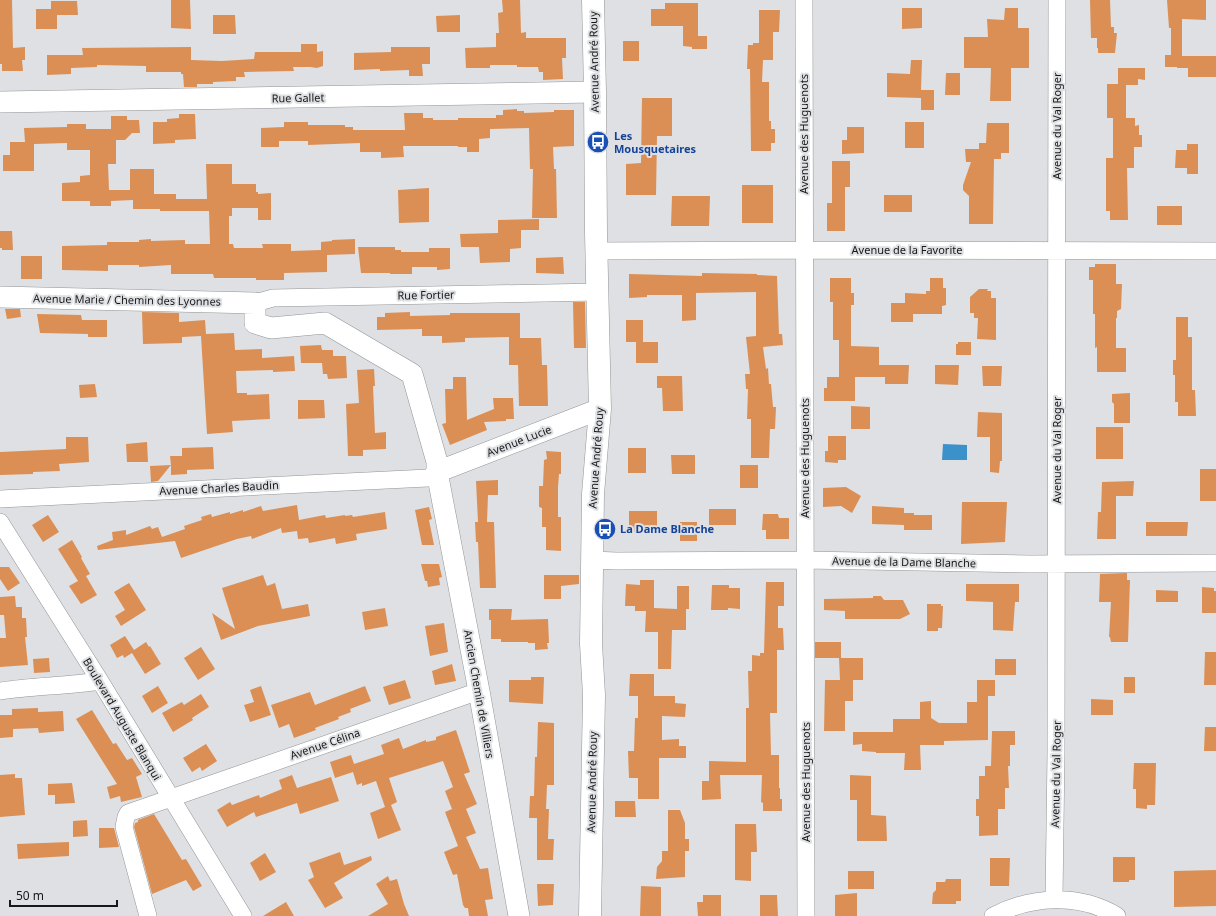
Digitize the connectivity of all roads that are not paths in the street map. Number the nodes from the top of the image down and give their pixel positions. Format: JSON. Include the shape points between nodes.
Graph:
{"nodes":[{"id":1,"x":593,"y":0,"type":"edge"},
{"id":2,"x":804,"y":0,"type":"edge"},
{"id":3,"x":1057,"y":0,"type":"edge"},
{"id":4,"x":595,"y":92,"type":"junction"},
{"id":5,"x":0,"y":102,"type":"edge"},
{"id":6,"x":804,"y":250,"type":"junction"},
{"id":7,"x":597,"y":251,"type":"junction"},
{"id":8,"x":1057,"y":251,"type":"junction"},
{"id":9,"x":1216,"y":251,"type":"edge"},
{"id":10,"x":598,"y":292,"type":"junction"},
{"id":11,"x":0,"y":297,"type":"edge"},
{"id":12,"x":255,"y":303,"type":"junction"},
{"id":13,"x":600,"y":409,"type":"junction"},
{"id":14,"x":437,"y":472,"type":"junction"},
{"id":15,"x":0,"y":499,"type":"edge"},
{"id":16,"x":0,"y":522,"type":"edge"},
{"id":17,"x":592,"y":560,"type":"junction"},
{"id":18,"x":805,"y":560,"type":"junction"},
{"id":19,"x":1056,"y":563,"type":"junction"},
{"id":20,"x":1216,"y":563,"type":"edge"},
{"id":21,"x":100,"y":681,"type":"junction"},
{"id":22,"x":0,"y":691,"type":"edge"},
{"id":23,"x":480,"y":691,"type":"junction"},
{"id":24,"x":171,"y":798,"type":"junction"},
{"id":25,"x":1054,"y":899,"type":"junction"},
{"id":26,"x":148,"y":916,"type":"edge"},
{"id":27,"x":243,"y":916,"type":"edge"},
{"id":28,"x":519,"y":916,"type":"edge"},
{"id":29,"x":590,"y":916,"type":"edge"},
{"id":30,"x":806,"y":916,"type":"edge"},
{"id":31,"x":993,"y":916,"type":"edge"},
{"id":32,"x":1117,"y":916,"type":"edge"}],
"edges":[{"from":1,"to":4,"type":"main road","name":"Avenue André Rouy"},
{"from":2,"to":6,"type":"street","name":"Avenue des Huguenots"},
{"from":3,"to":8,"type":"street","name":"Avenue du Val Roger"},
{"from":4,"to":5,"type":"street","name":"Rue Gallet"},
{"from":4,"to":7,"type":"main road","name":"Avenue André Rouy"},
{"from":6,"to":7,"type":"street","name":"Avenue de la Favorite"},
{"from":6,"to":8,"type":"street","name":"Avenue de la Favorite"},
{"from":6,"to":18,"type":"street","name":"Avenue des Huguenots"},
{"from":7,"to":10,"type":"main road","name":"Avenue André Rouy"},
{"from":8,"to":9,"type":"street","name":"Avenue de la Favorite"},
{"from":8,"to":19,"type":"street","name":"Avenue du Val Roger"},
{"from":10,"to":12,"type":"street","name":"Rue Fortier","via":[[273,298]]},
{"from":10,"to":13,"type":"main road","name":"Avenue André Rouy"},
{"from":11,"to":12,"type":"street","name":"Avenue Marie / Chemin des Lyonnes"},
{"from":12,"to":14,"type":"street","name":"Ancien Chemin de Villiers","via":[[255,323],[271,328],[325,323],[412,374],[437,462]]},
{"from":13,"to":14,"type":"street","name":"Avenue Lucie"},
{"from":13,"to":17,"type":"main road","name":"Avenue André Rouy","via":[[593,494]]},
{"from":14,"to":15,"type":"street","name":"Avenue Charles Baudin","via":[[428,478]]},
{"from":14,"to":23,"type":"street","name":"Ancien Chemin de Villiers"},
{"from":16,"to":21,"type":"street","name":"Boulevard Auguste Blanqui"},
{"from":17,"to":18,"type":"street","name":"Avenue de la Dame Blanche"},
{"from":17,"to":29,"type":"main road","name":"Avenue André Rouy","via":[[590,644],[594,695]]},
{"from":18,"to":19,"type":"street","name":"Avenue de la Dame Blanche"},
{"from":18,"to":30,"type":"street","name":"Avenue des Huguenots"},
{"from":19,"to":20,"type":"street","name":"Avenue de la Dame Blanche"},
{"from":19,"to":25,"type":"street","name":"Avenue du Val Roger"},
{"from":21,"to":22,"type":"street"},
{"from":21,"to":24,"type":"street","name":"Boulevard Auguste Blanqui"},
{"from":23,"to":24,"type":"street","name":"Avenue Célina"},
{"from":23,"to":28,"type":"street","name":"Ancien Chemin de Villiers"},
{"from":24,"to":26,"type":"street","name":"Avenue Célina","via":[[128,813],[124,827]]},
{"from":24,"to":27,"type":"street","name":"Boulevard Auguste Blanqui"},
{"from":25,"to":31,"type":"street","via":[[1030,902]]},
{"from":25,"to":32,"type":"street","via":[[1094,905]]}]}
